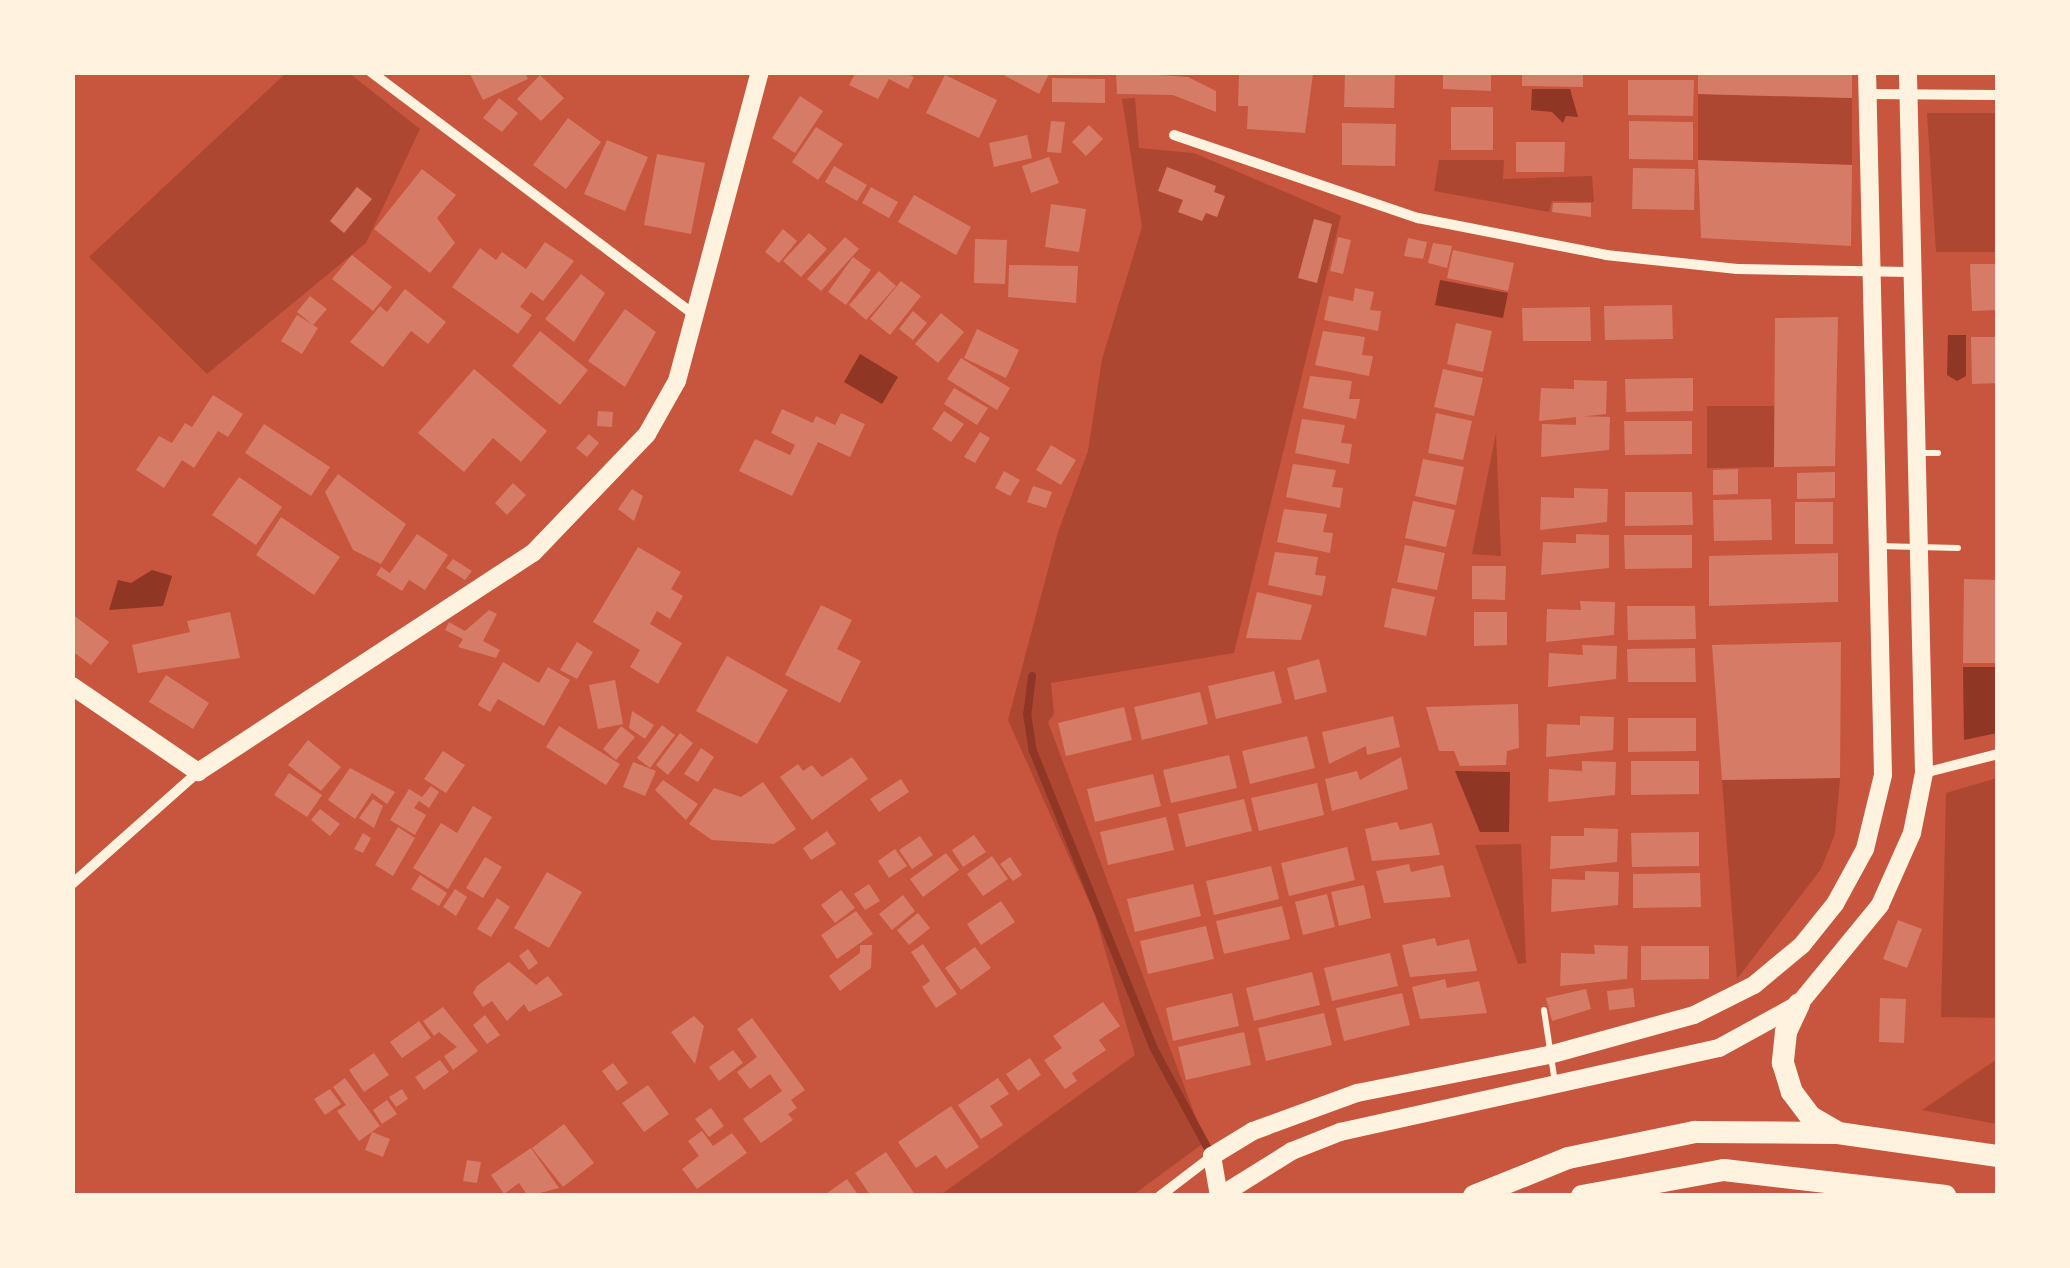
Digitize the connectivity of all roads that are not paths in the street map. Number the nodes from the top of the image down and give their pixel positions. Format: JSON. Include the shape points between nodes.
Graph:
{"nodes":[{"id":1,"x":371,"y":72,"type":"edge"},
{"id":2,"x":760,"y":72,"type":"edge"},
{"id":3,"x":1867,"y":72,"type":"edge"},
{"id":4,"x":1908,"y":72,"type":"edge"},
{"id":5,"x":1868,"y":94,"type":"junction"},
{"id":6,"x":1908,"y":94,"type":"junction"},
{"id":7,"x":1998,"y":95,"type":"edge"},
{"id":8,"x":1174,"y":135,"type":"dead end"},
{"id":9,"x":1868,"y":272,"type":"junction"},
{"id":10,"x":1910,"y":272,"type":"junction"},
{"id":11,"x":696,"y":316,"type":"junction"},
{"id":12,"x":1938,"y":453,"type":"dead end"},
{"id":13,"x":1913,"y":454,"type":"junction"},
{"id":14,"x":1877,"y":546,"type":"junction"},
{"id":15,"x":1916,"y":548,"type":"junction"},
{"id":16,"x":1958,"y":548,"type":"dead end"},
{"id":17,"x":72,"y":686,"type":"edge"},
{"id":18,"x":1998,"y":754,"type":"edge"},
{"id":19,"x":198,"y":772,"type":"junction"},
{"id":20,"x":1924,"y":772,"type":"junction"},
{"id":21,"x":72,"y":884,"type":"edge"},
{"id":22,"x":1799,"y":1004,"type":"junction"},
{"id":23,"x":1544,"y":1010,"type":"dead end"},
{"id":24,"x":1548,"y":1056,"type":"junction"},
{"id":25,"x":1556,"y":1088,"type":"junction"},
{"id":26,"x":1838,"y":1133,"type":"junction"},
{"id":27,"x":1212,"y":1156,"type":"junction"},
{"id":28,"x":1998,"y":1156,"type":"edge"},
{"id":29,"x":1160,"y":1196,"type":"edge"},
{"id":30,"x":1220,"y":1196,"type":"edge"},
{"id":31,"x":1474,"y":1196,"type":"edge"},
{"id":32,"x":1582,"y":1196,"type":"edge"},
{"id":33,"x":1944,"y":1196,"type":"edge"}],
"edges":[{"from":1,"to":11,"type":"street"},
{"from":2,"to":11,"type":"street"},
{"from":3,"to":5,"type":"street"},
{"from":4,"to":6,"type":"street"},
{"from":5,"to":6,"type":"street"},
{"from":5,"to":9,"type":"street"},
{"from":6,"to":7,"type":"street"},
{"from":6,"to":10,"type":"street"},
{"from":8,"to":9,"type":"street","via":[[1317,188],[1455,226],[1606,255],[1736,269]]},
{"from":9,"to":10,"type":"street"},
{"from":9,"to":14,"type":"street"},
{"from":10,"to":13,"type":"street"},
{"from":11,"to":19,"type":"street","via":[[677,381],[647,434],[533,553]]},
{"from":12,"to":13,"type":"lane"},
{"from":13,"to":15,"type":"street"},
{"from":14,"to":15,"type":"lane"},
{"from":14,"to":24,"type":"street","via":[[1883,774],[1865,848],[1835,904],[1802,945],[1754,985],[1694,1015]]},
{"from":15,"to":16,"type":"lane"},
{"from":15,"to":20,"type":"street"},
{"from":17,"to":19,"type":"street"},
{"from":18,"to":20,"type":"street"},
{"from":19,"to":21,"type":"street"},
{"from":20,"to":22,"type":"street","via":[[1912,834],[1880,905]]},
{"from":22,"to":25,"type":"street","via":[[1718,1048]]},
{"from":22,"to":26,"type":"highway","via":[[1786,1032],[1783,1063],[1792,1092],[1811,1117]]},
{"from":23,"to":24,"type":"lane"},
{"from":24,"to":25,"type":"lane"},
{"from":24,"to":27,"type":"street","via":[[1307,1108]]},
{"from":25,"to":30,"type":"street","via":[[1340,1132]]},
{"from":26,"to":28,"type":"highway"},
{"from":26,"to":31,"type":"highway","via":[[1740,1129],[1651,1138],[1568,1158]]},
{"from":27,"to":29,"type":"street"},
{"from":27,"to":30,"type":"street"},
{"from":32,"to":33,"type":"highway","via":[[1724,1170]]}]}
